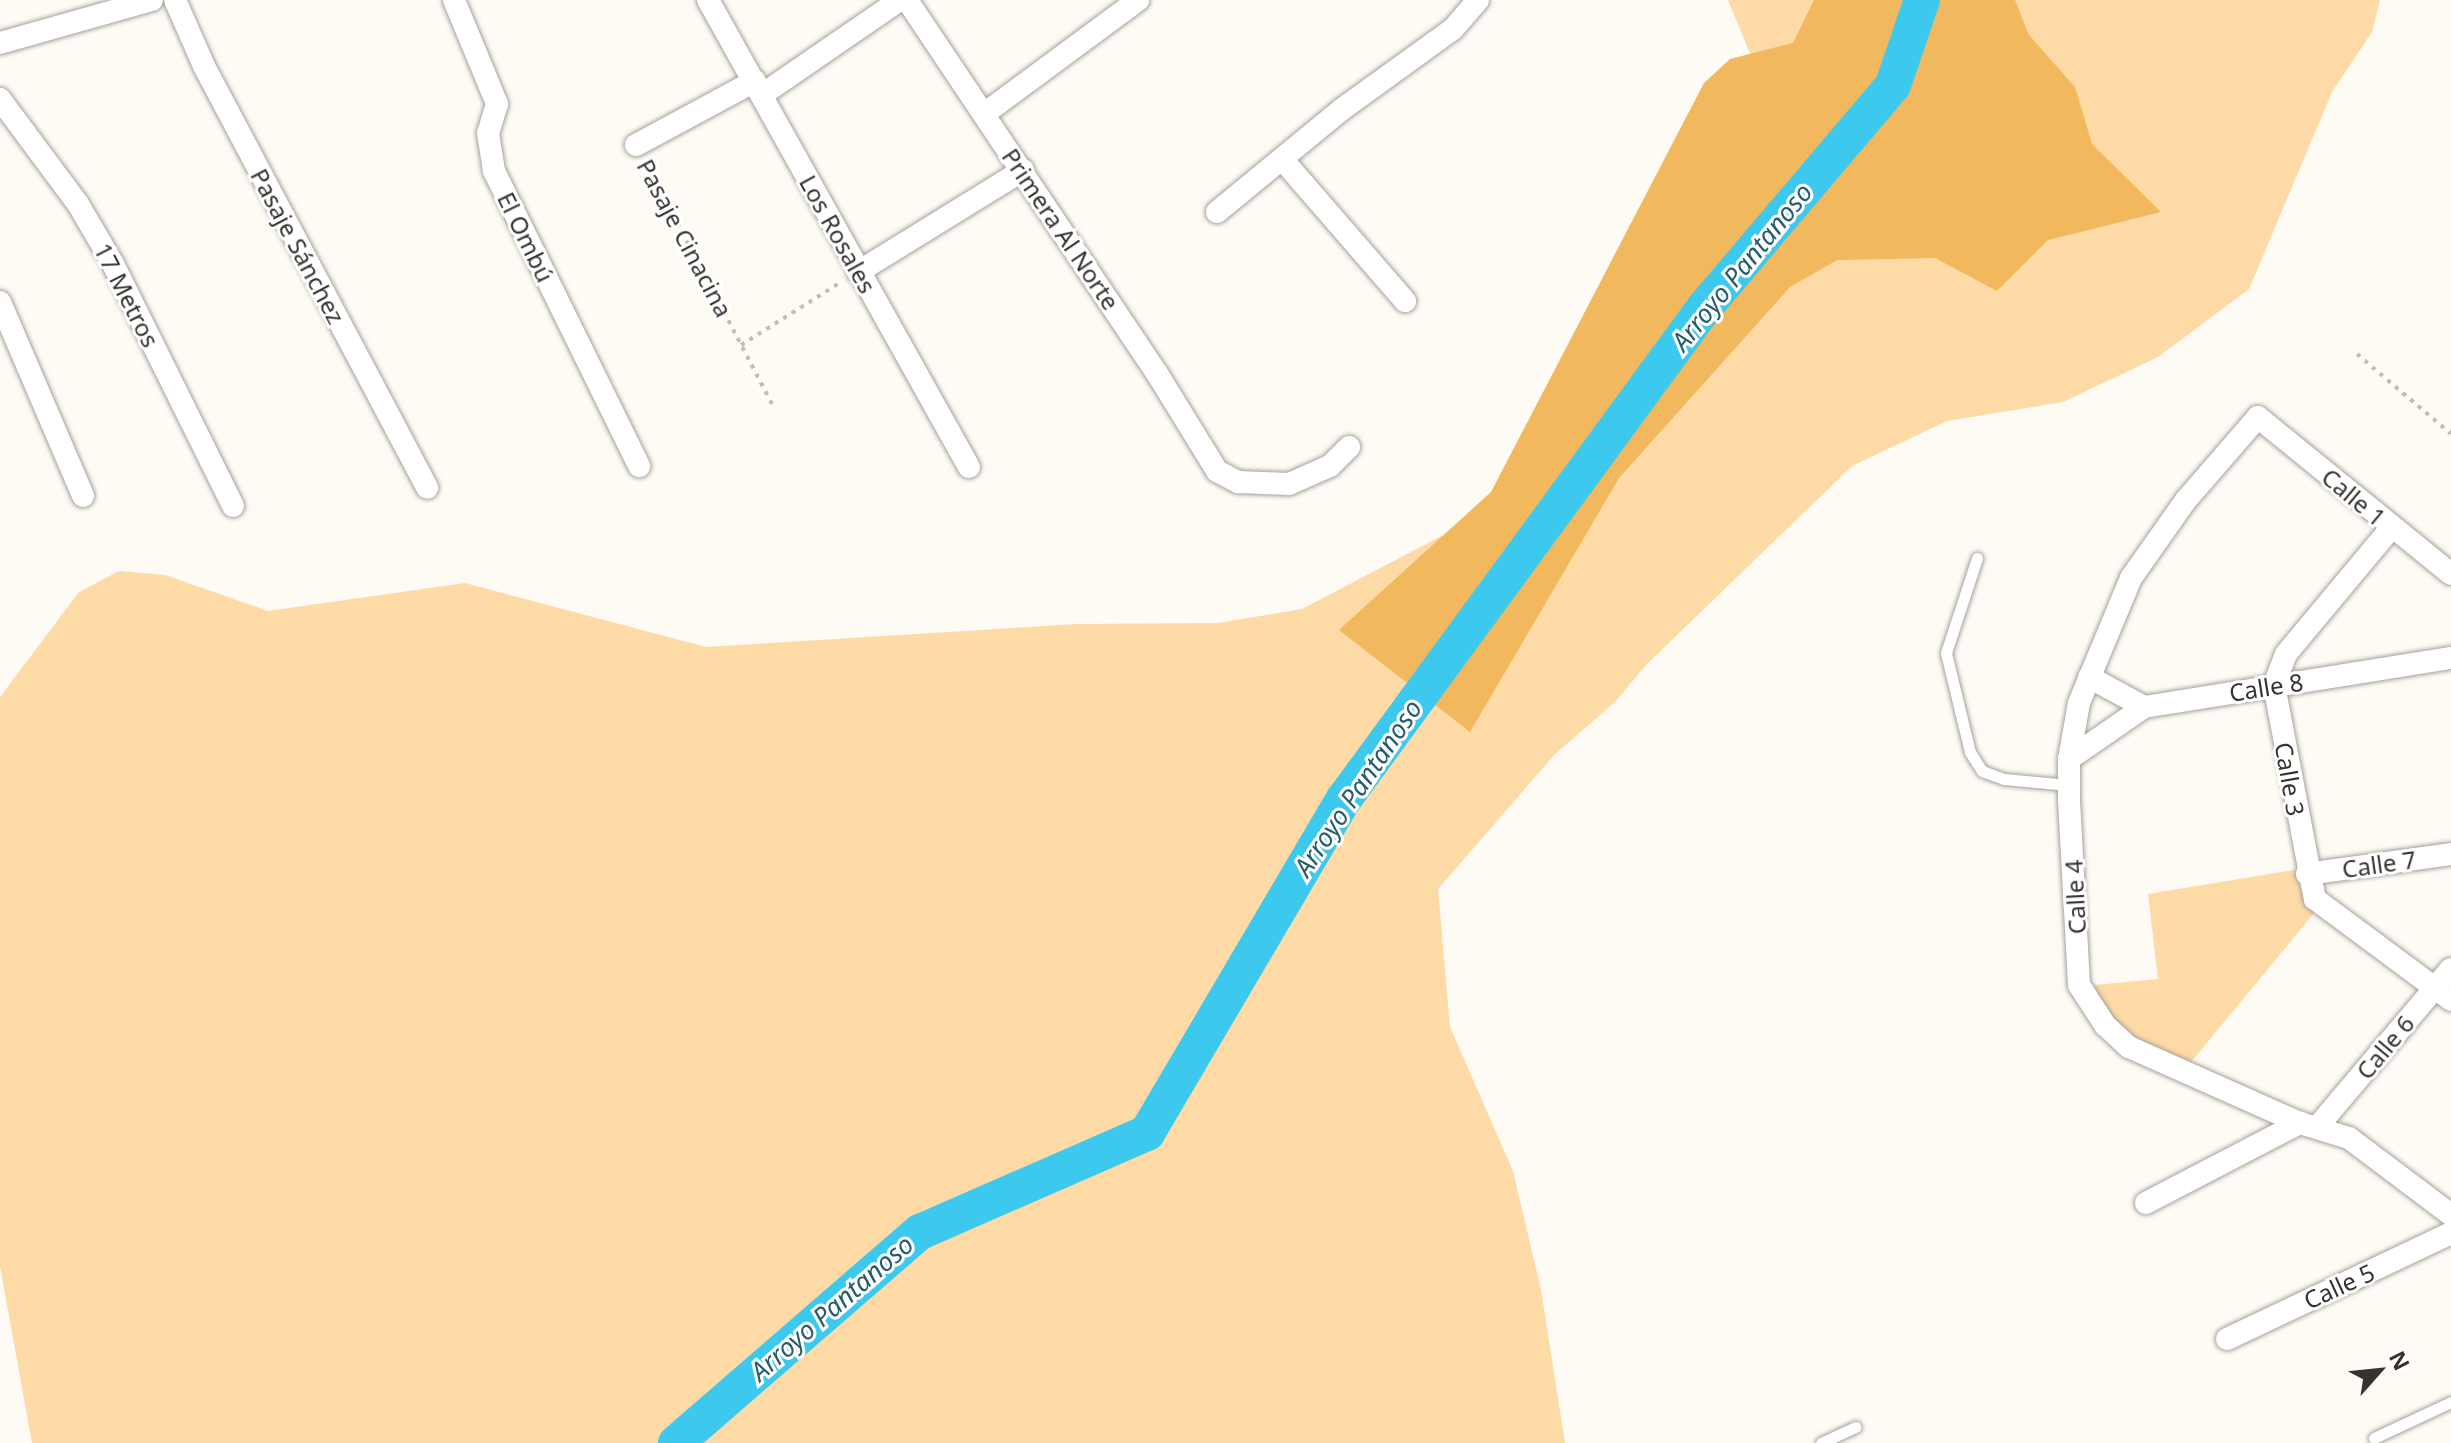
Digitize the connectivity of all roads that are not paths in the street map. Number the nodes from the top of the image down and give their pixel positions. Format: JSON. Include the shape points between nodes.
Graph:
{"nodes":[{"id":1,"x":152,"y":0,"type":"edge"},
{"id":2,"x":175,"y":0,"type":"edge"},
{"id":3,"x":454,"y":0,"type":"edge"},
{"id":4,"x":708,"y":0,"type":"edge"},
{"id":5,"x":900,"y":0,"type":"edge"},
{"id":6,"x":907,"y":0,"type":"edge"},
{"id":7,"x":1138,"y":0,"type":"edge"},
{"id":8,"x":1478,"y":0,"type":"edge"},
{"id":9,"x":0,"y":43,"type":"edge"},
{"id":10,"x":759,"y":87,"type":"junction"},
{"id":11,"x":0,"y":99,"type":"edge"},
{"id":12,"x":984,"y":114,"type":"junction"},
{"id":13,"x":636,"y":145,"type":"road end"},
{"id":14,"x":1282,"y":159,"type":"junction"},
{"id":15,"x":1023,"y":170,"type":"junction"},
{"id":16,"x":1217,"y":212,"type":"dead end"},
{"id":17,"x":858,"y":272,"type":"junction"},
{"id":18,"x":1405,"y":301,"type":"dead end"},
{"id":19,"x":0,"y":302,"type":"edge"},
{"id":20,"x":2258,"y":417,"type":"joint"},
{"id":21,"x":1349,"y":447,"type":"dead end"},
{"id":22,"x":639,"y":466,"type":"dead end"},
{"id":23,"x":969,"y":467,"type":"dead end"},
{"id":24,"x":427,"y":488,"type":"dead end"},
{"id":25,"x":83,"y":496,"type":"dead end"},
{"id":26,"x":233,"y":506,"type":"dead end"},
{"id":27,"x":2391,"y":528,"type":"junction"},
{"id":28,"x":1977,"y":558,"type":"dead end"},
{"id":29,"x":2451,"y":574,"type":"edge"},
{"id":30,"x":2451,"y":658,"type":"edge"},
{"id":31,"x":2089,"y":677,"type":"junction"},
{"id":32,"x":2274,"y":685,"type":"junction"},
{"id":33,"x":2144,"y":707,"type":"junction"},
{"id":34,"x":2069,"y":759,"type":"junction"},
{"id":35,"x":2069,"y":785,"type":"junction"},
{"id":36,"x":2451,"y":854,"type":"edge"},
{"id":37,"x":2307,"y":874,"type":"junction"},
{"id":38,"x":2451,"y":969,"type":"edge"},
{"id":39,"x":2443,"y":994,"type":"edge"},
{"id":40,"x":2310,"y":1124,"type":"junction"},
{"id":41,"x":2146,"y":1203,"type":"dead end"},
{"id":42,"x":2451,"y":1215,"type":"edge"},
{"id":43,"x":2451,"y":1233,"type":"edge"},
{"id":44,"x":2227,"y":1339,"type":"dead end"},
{"id":45,"x":2451,"y":1402,"type":"edge"},
{"id":46,"x":1855,"y":1427,"type":"dead end"},
{"id":47,"x":2374,"y":1438,"type":"dead end"},
{"id":48,"x":1821,"y":1443,"type":"edge"}],
"edges":[{"from":1,"to":9,"type":"street"},
{"from":2,"to":24,"type":"street","name":"Pasaje Sánchez","via":[[204,66]]},
{"from":3,"to":22,"type":"street","name":"El Ombú","via":[[497,104],[488,133],[494,171]]},
{"from":4,"to":10,"type":"street","name":"Los Rosales"},
{"from":5,"to":10,"type":"street","name":"Pasaje Cinacina"},
{"from":6,"to":12,"type":"street","name":"Primera Al Norte"},
{"from":7,"to":12,"type":"street"},
{"from":8,"to":14,"type":"street","via":[[1453,29]]},
{"from":10,"to":13,"type":"street","name":"Pasaje Cinacina"},
{"from":10,"to":17,"type":"street","name":"Los Rosales"},
{"from":11,"to":26,"type":"street","name":"17 Metros","via":[[78,204],[113,264]]},
{"from":12,"to":15,"type":"street","name":"Primera Al Norte"},
{"from":14,"to":16,"type":"street"},
{"from":14,"to":18,"type":"street"},
{"from":15,"to":17,"type":"street"},
{"from":15,"to":21,"type":"street","name":"Primera Al Norte","via":[[1158,375],[1209,463],[1238,482],[1289,484],[1330,466]]},
{"from":17,"to":23,"type":"street","name":"Los Rosales"},
{"from":19,"to":25,"type":"street"},
{"from":20,"to":27,"type":"street","name":"Calle 1"},
{"from":20,"to":31,"type":"street","name":"Calle 4","via":[[2186,500],[2131,578]]},
{"from":27,"to":29,"type":"street","name":"Calle 1"},
{"from":27,"to":32,"type":"street","via":[[2286,654]]},
{"from":28,"to":35,"type":"lane","via":[[1946,653],[1970,752],[1982,771],[2004,779]]},
{"from":30,"to":32,"type":"street","name":"Calle 8"},
{"from":31,"to":33,"type":"street"},
{"from":31,"to":34,"type":"street","name":"Calle 4"},
{"from":32,"to":33,"type":"street","name":"Calle 8"},
{"from":32,"to":37,"type":"street","name":"Calle 3"},
{"from":33,"to":34,"type":"street"},
{"from":34,"to":35,"type":"street","name":"Calle 4"},
{"from":35,"to":40,"type":"street","name":"Calle 4","via":[[2079,985],[2089,1005],[2129,1047]]},
{"from":36,"to":37,"type":"street","name":"Calle 7"},
{"from":37,"to":39,"type":"street","name":"Calle 3","via":[[2315,899]]},
{"from":38,"to":39,"type":"street","name":"Calle 6"},
{"from":39,"to":40,"type":"street","name":"Calle 6"},
{"from":40,"to":41,"type":"street","name":"Calle 6"},
{"from":40,"to":42,"type":"street","name":"Calle 4","via":[[2349,1138]]},
{"from":43,"to":44,"type":"street","name":"Calle 5"},
{"from":45,"to":47,"type":"lane"},
{"from":46,"to":48,"type":"lane"}]}
